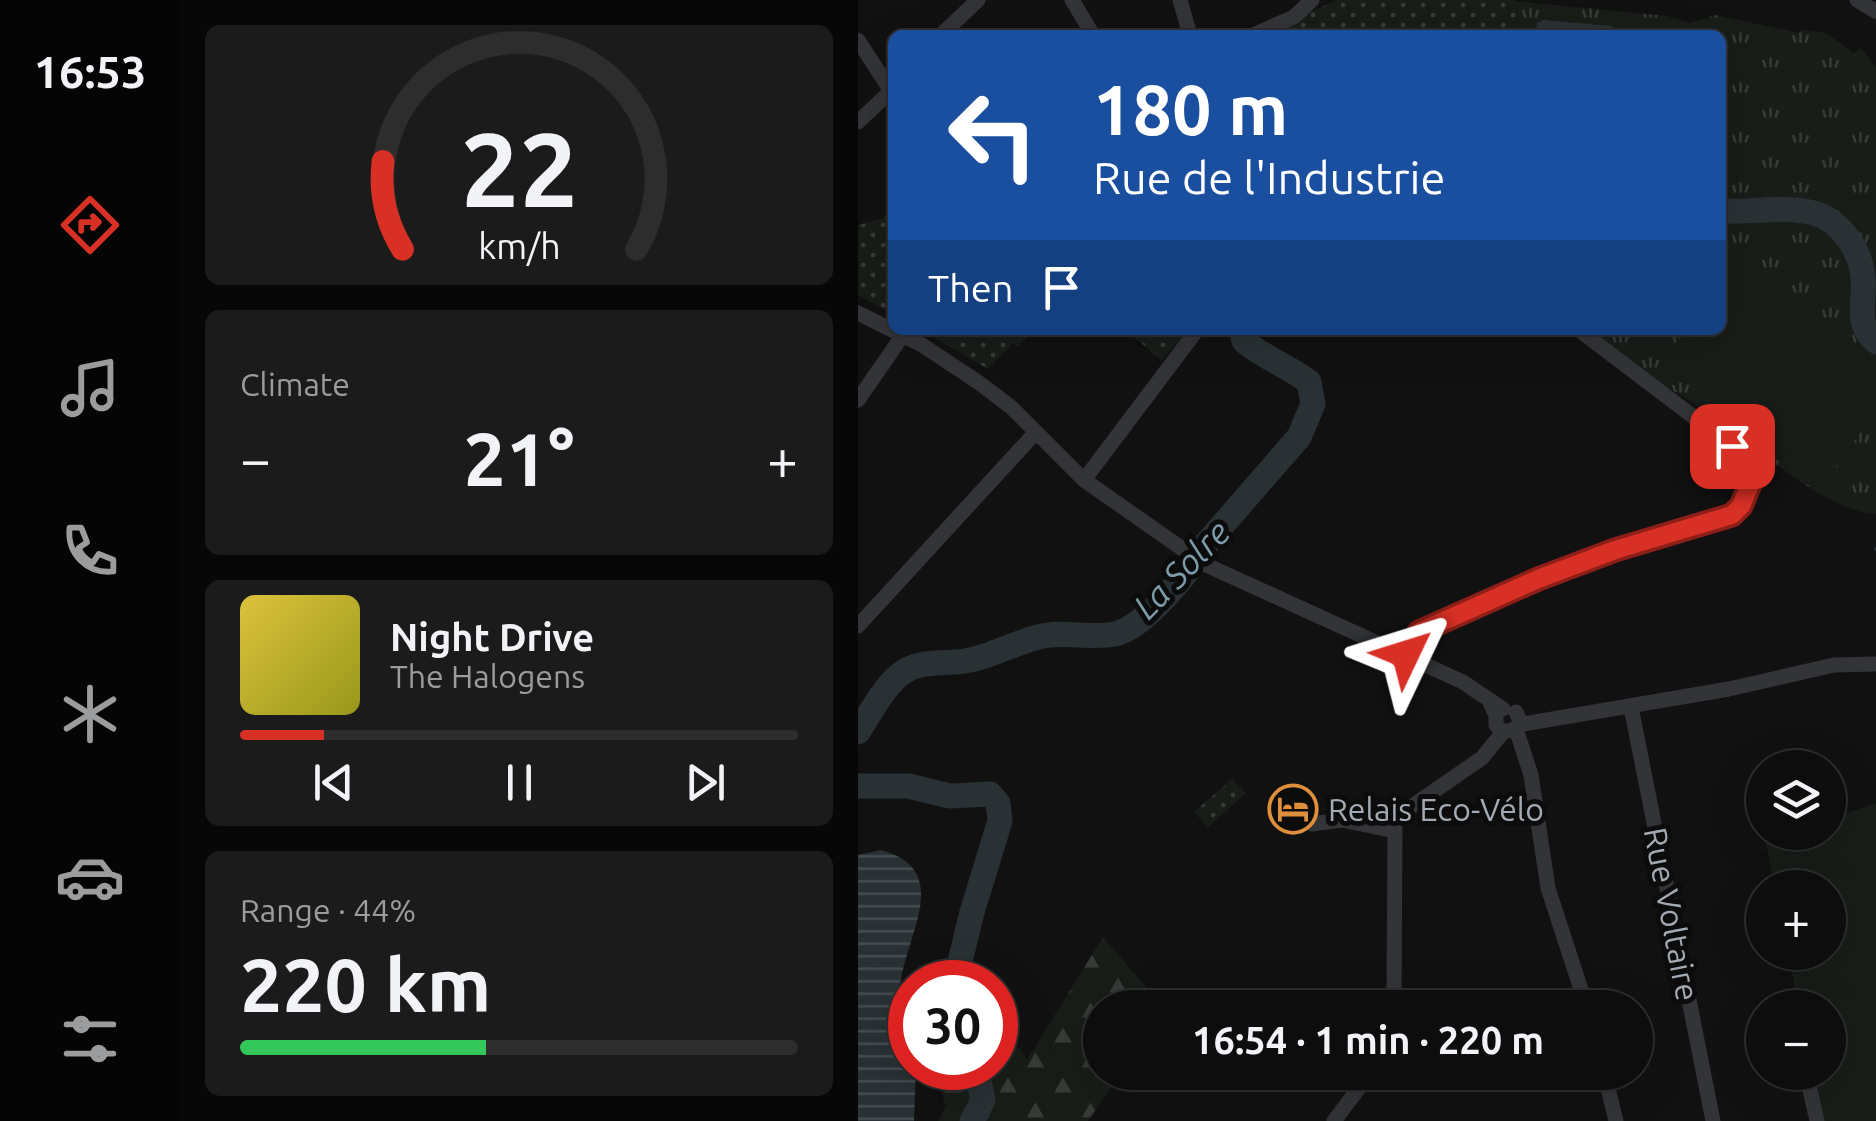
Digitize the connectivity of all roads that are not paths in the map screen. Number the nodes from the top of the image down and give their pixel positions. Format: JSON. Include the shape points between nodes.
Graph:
{"nodes":[{"id":1,"x":978,"y":0,"type":"edge"},
{"id":2,"x":1072,"y":0,"type":"edge"},
{"id":3,"x":1180,"y":0,"type":"edge"},
{"id":4,"x":1312,"y":0,"type":"edge"},
{"id":5,"x":1856,"y":0,"type":"edge"},
{"id":6,"x":1876,"y":12,"type":"edge"},
{"id":7,"x":946,"y":30,"type":"edge"},
{"id":8,"x":1090,"y":30,"type":"edge"},
{"id":9,"x":1189,"y":30,"type":"edge"},
{"id":10,"x":1265,"y":30,"type":"edge"},
{"id":11,"x":858,"y":40,"type":"edge"},
{"id":12,"x":888,"y":84,"type":"edge"},
{"id":13,"x":888,"y":94,"type":"edge"},
{"id":14,"x":858,"y":122,"type":"edge"},
{"id":15,"x":858,"y":313,"type":"edge"},
{"id":16,"x":888,"y":327,"type":"edge"},
{"id":17,"x":904,"y":335,"type":"joint"},
{"id":18,"x":1193,"y":335,"type":"edge"},
{"id":19,"x":1586,"y":335,"type":"edge"},
{"id":20,"x":858,"y":400,"type":"edge"},
{"id":21,"x":1036,"y":432,"type":"junction"},
{"id":22,"x":1084,"y":480,"type":"junction"},
{"id":23,"x":858,"y":626,"type":"edge"},
{"id":24,"x":1406,"y":654,"type":"junction"},
{"id":25,"x":1876,"y":664,"type":"edge"},
{"id":26,"x":1630,"y":707,"type":"junction"},
{"id":27,"x":1505,"y":720,"type":"junction"},
{"id":28,"x":1312,"y":824,"type":"dead end"},
{"id":29,"x":1395,"y":825,"type":"junction"},
{"id":30,"x":1394,"y":990,"type":"edge"},
{"id":31,"x":1582,"y":990,"type":"edge"},
{"id":32,"x":1357,"y":1090,"type":"edge"},
{"id":33,"x":1608,"y":1090,"type":"edge"},
{"id":34,"x":1810,"y":1090,"type":"dead end"},
{"id":35,"x":1334,"y":1121,"type":"edge"},
{"id":36,"x":1616,"y":1121,"type":"edge"},
{"id":37,"x":1713,"y":1121,"type":"edge"},
{"id":38,"x":1817,"y":1121,"type":"edge"}],
"edges":[{"from":1,"to":7,"type":"street"},
{"from":2,"to":8,"type":"street"},
{"from":3,"to":9,"type":"street"},
{"from":4,"to":10,"type":"street"},
{"from":5,"to":6,"type":"street"},
{"from":11,"to":12,"type":"street"},
{"from":13,"to":14,"type":"street"},
{"from":15,"to":16,"type":"street"},
{"from":17,"to":20,"type":"street"},
{"from":17,"to":21,"type":"street","via":[[978,382]]},
{"from":18,"to":22,"type":"street"},
{"from":19,"to":24,"type":"street","via":[[1732,446],[1748,470],[1749,492],[1732,515],[1615,550],[1419,632]]},
{"from":21,"to":22,"type":"street"},
{"from":21,"to":23,"type":"street"},
{"from":22,"to":24,"type":"street","via":[[1198,560]]},
{"from":24,"to":27,"type":"street","via":[[1477,689]]},
{"from":25,"to":26,"type":"street","via":[[1834,665]]},
{"from":26,"to":27,"type":"street"},
{"from":26,"to":37,"type":"street","name":"Rue Voltaire"},
{"from":27,"to":29,"type":"street","via":[[1482,758]]},
{"from":27,"to":31,"type":"street","via":[[1531,775],[1548,888]]},
{"from":28,"to":29,"type":"street"},
{"from":29,"to":30,"type":"street"},
{"from":32,"to":35,"type":"street"},
{"from":33,"to":36,"type":"street"},
{"from":34,"to":38,"type":"street"}]}
